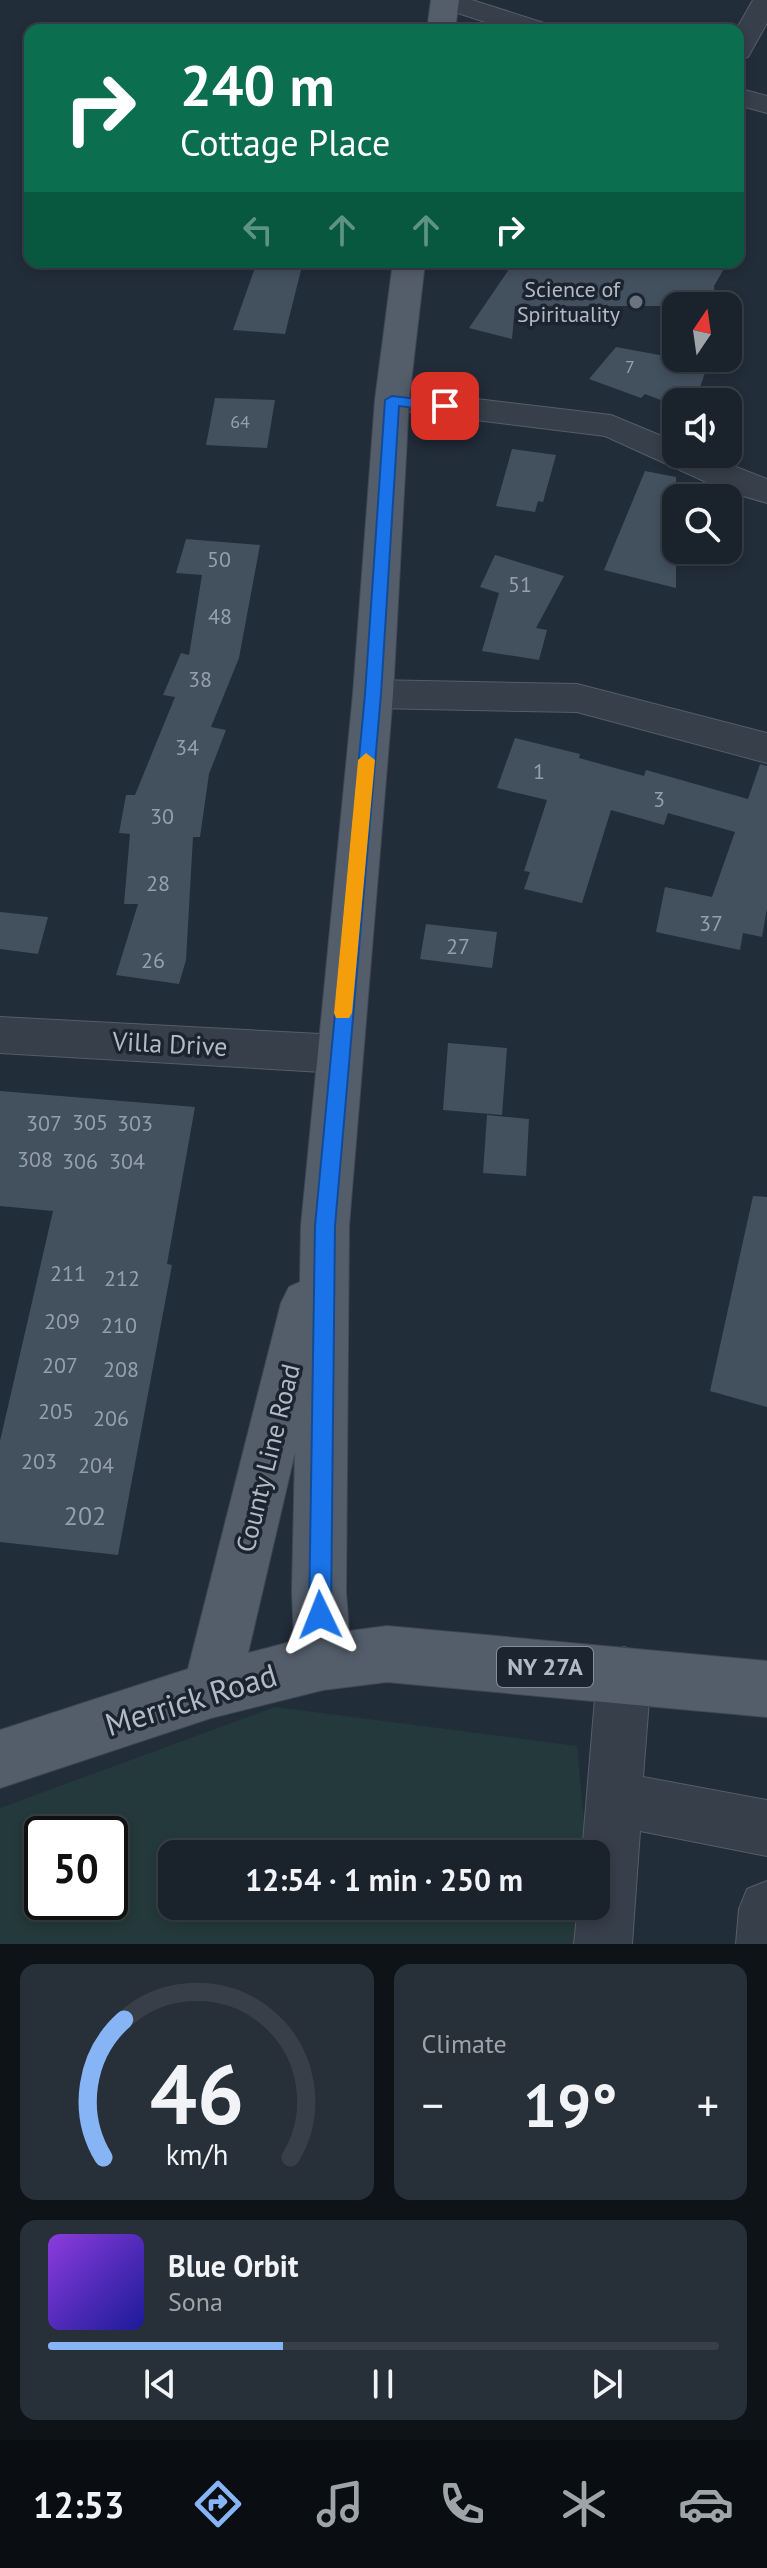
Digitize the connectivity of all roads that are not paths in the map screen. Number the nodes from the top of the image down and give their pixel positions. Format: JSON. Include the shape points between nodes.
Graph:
{"nodes":[{"id":1,"x":445,"y":0,"type":"edge"},
{"id":2,"x":766,"y":0,"type":"edge"},
{"id":3,"x":442,"y":24,"type":"edge"},
{"id":4,"x":519,"y":24,"type":"edge"},
{"id":5,"x":744,"y":40,"type":"edge"},
{"id":6,"x":744,"y":98,"type":"edge"},
{"id":7,"x":767,"y":105,"type":"edge"},
{"id":8,"x":408,"y":268,"type":"edge"},
{"id":9,"x":392,"y":400,"type":"junction"},
{"id":10,"x":767,"y":491,"type":"edge"},
{"id":11,"x":373,"y":694,"type":"junction"},
{"id":12,"x":767,"y":748,"type":"edge"},
{"id":13,"x":0,"y":1035,"type":"edge"},
{"id":14,"x":339,"y":1054,"type":"junction"},
{"id":15,"x":325,"y":1226,"type":"junction"},
{"id":16,"x":323,"y":1662,"type":"junction"},
{"id":17,"x":624,"y":1674,"type":"junction"},
{"id":18,"x":767,"y":1689,"type":"edge"},
{"id":19,"x":211,"y":1690,"type":"junction"},
{"id":20,"x":0,"y":1759,"type":"edge"},
{"id":21,"x":614,"y":1799,"type":"junction"},
{"id":22,"x":767,"y":1828,"type":"edge"},
{"id":23,"x":767,"y":1909,"type":"edge"},
{"id":24,"x":603,"y":1944,"type":"edge"},
{"id":25,"x":765,"y":1944,"type":"edge"}],
"edges":[{"from":1,"to":3,"type":"main road"},
{"from":1,"to":4,"type":"street"},
{"from":2,"to":5,"type":"street"},
{"from":6,"to":7,"type":"street"},
{"from":8,"to":9,"type":"main road","name":"County Line Road"},
{"from":9,"to":10,"type":"street","via":[[611,426]]},
{"from":9,"to":11,"type":"main road","name":"County Line Road"},
{"from":11,"to":12,"type":"street","via":[[577,698]]},
{"from":11,"to":14,"type":"main road","name":"County Line Road"},
{"from":13,"to":14,"type":"street","name":"Villa Drive"},
{"from":14,"to":15,"type":"main road","name":"County Line Road"},
{"from":15,"to":16,"type":"main road","name":"County Line Road","via":[[319,1592]]},
{"from":15,"to":19,"type":"main road","name":"County Line Road"},
{"from":16,"to":17,"type":"main road","name":"Merrick Road","number":"NY 27A","via":[[387,1654]]},
{"from":16,"to":19,"type":"main road","name":"Merrick Road","number":"NY 27A"},
{"from":17,"to":18,"type":"main road","name":"Merrick Road","number":"NY 27A"},
{"from":17,"to":21,"type":"street"},
{"from":19,"to":20,"type":"main road","name":"Merrick Road","number":"NY 27A"},
{"from":21,"to":22,"type":"street"},
{"from":21,"to":24,"type":"street"},
{"from":23,"to":25,"type":"street"}]}
